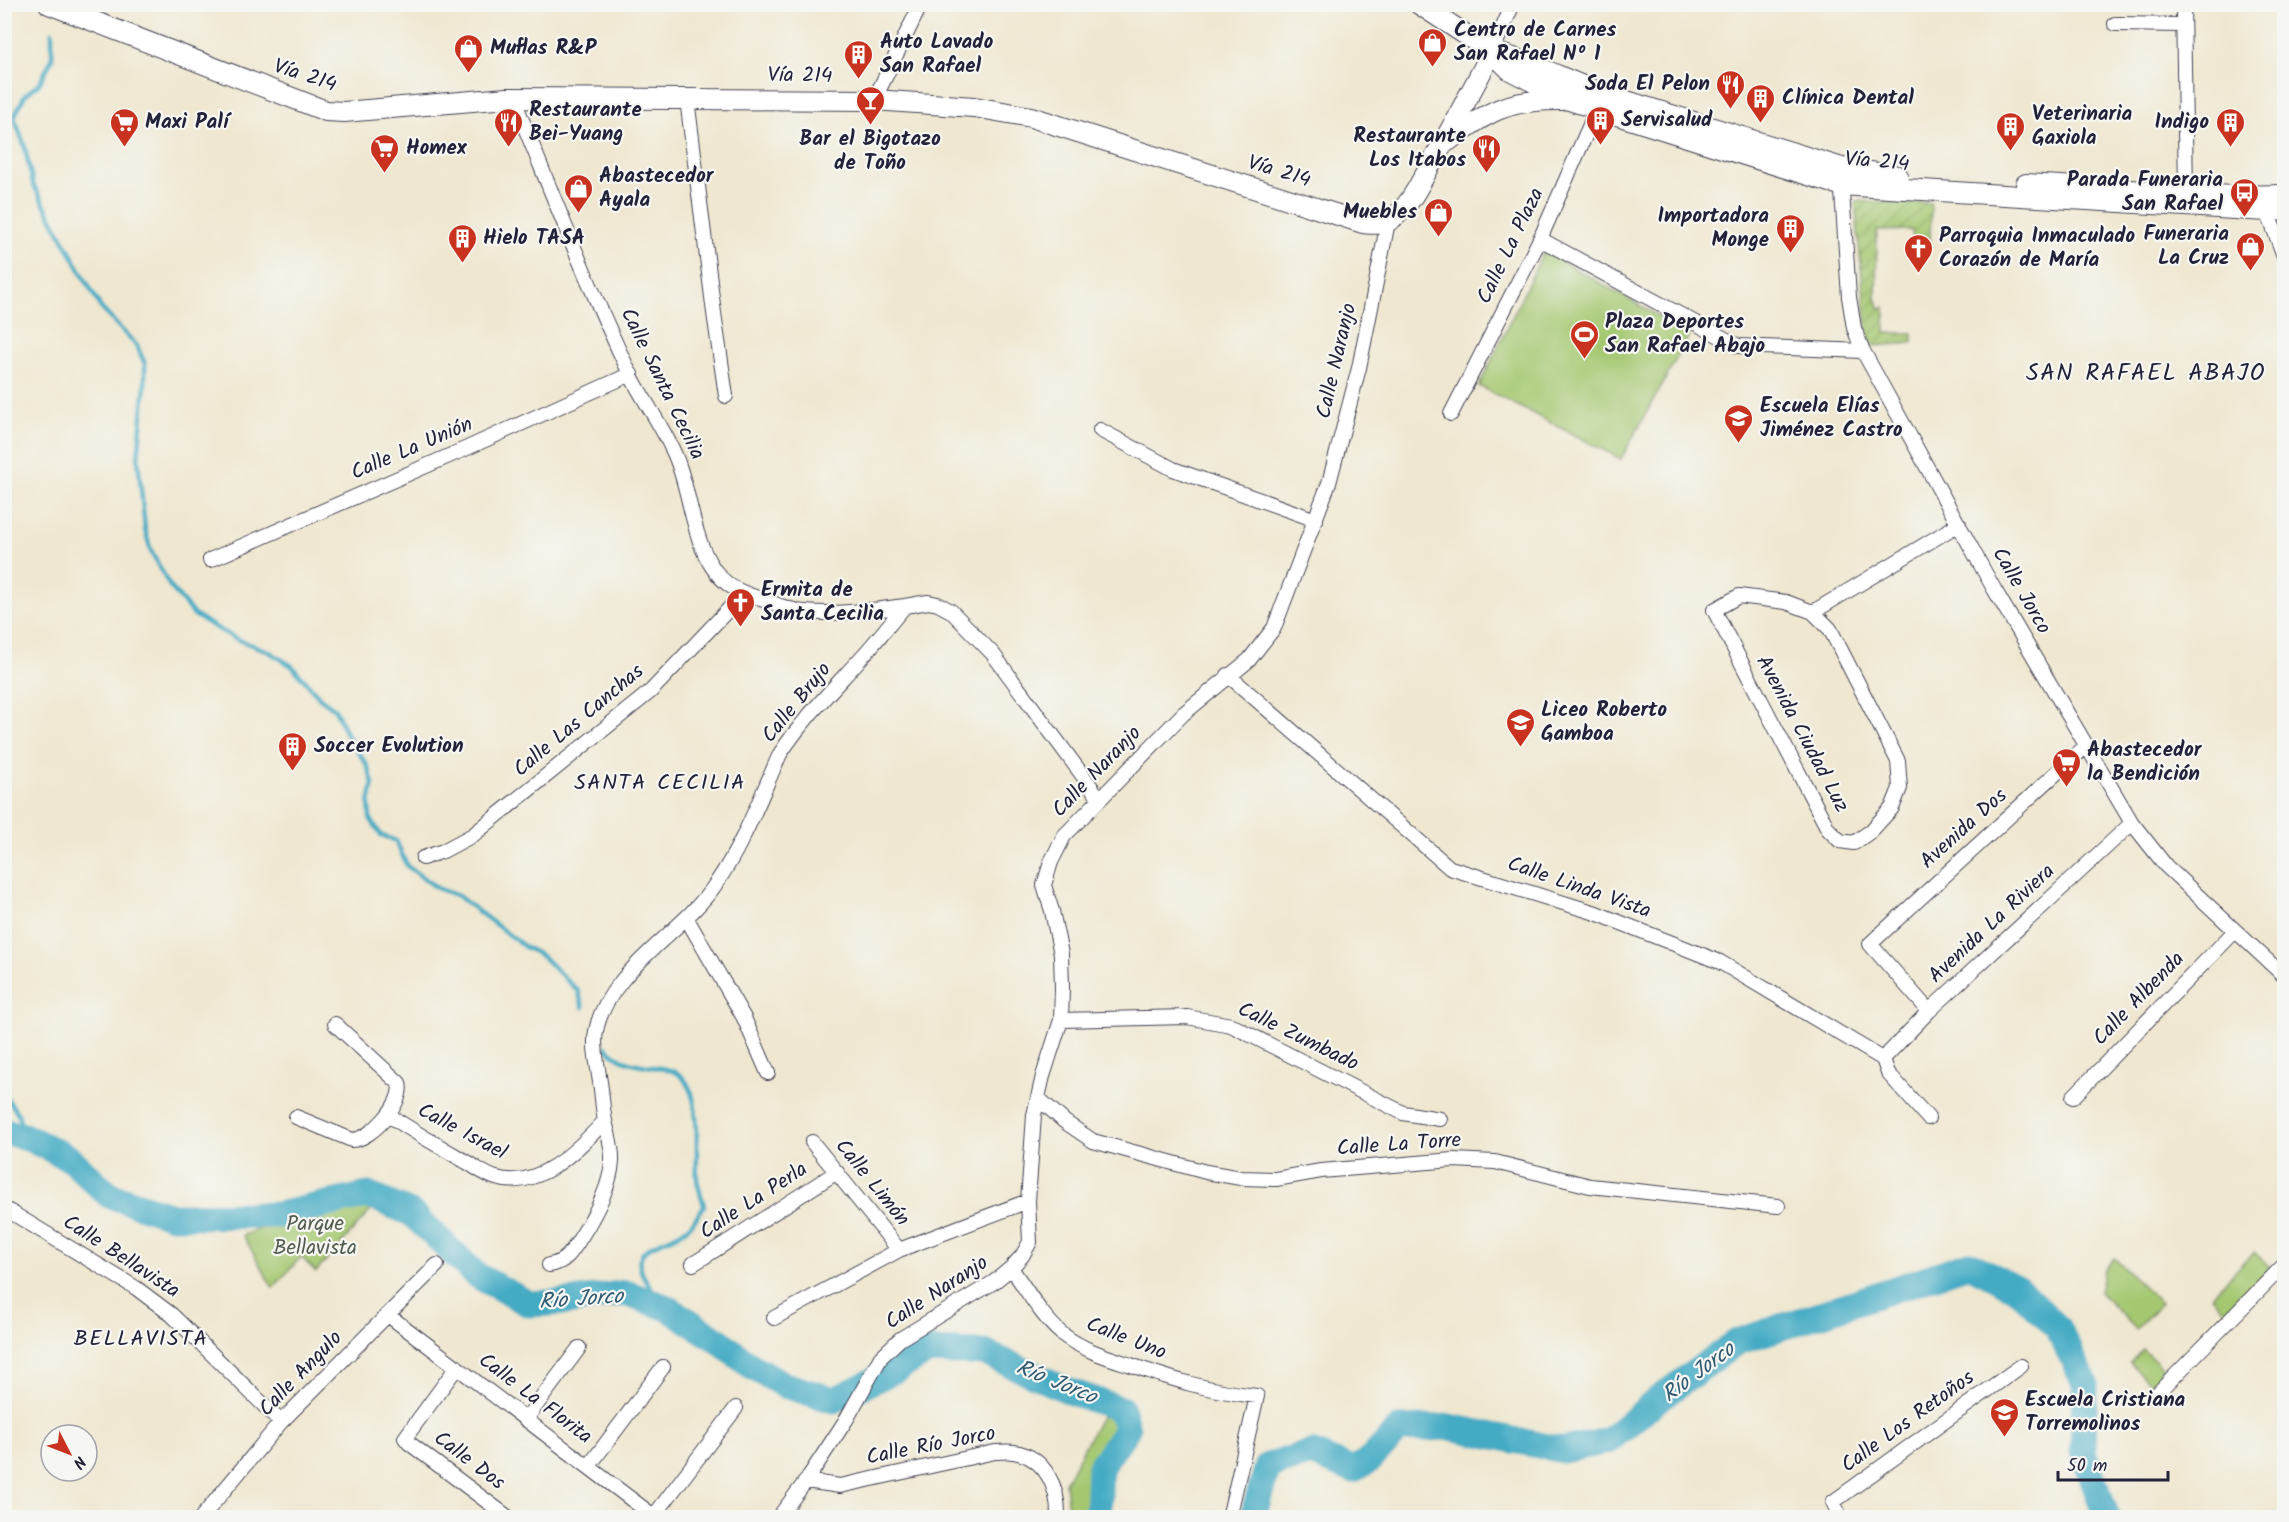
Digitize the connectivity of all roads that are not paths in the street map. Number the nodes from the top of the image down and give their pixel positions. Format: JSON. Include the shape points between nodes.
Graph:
{"nodes":[{"id":1,"x":49,"y":4,"type":"edge"},
{"id":2,"x":921,"y":4,"type":"edge"},
{"id":3,"x":1419,"y":4,"type":"edge"},
{"id":4,"x":1513,"y":4,"type":"edge"},
{"id":5,"x":2182,"y":4,"type":"edge"},
{"id":6,"x":84,"y":10,"type":"edge"},
{"id":7,"x":2115,"y":24,"type":"dead end"},
{"id":8,"x":2183,"y":25,"type":"junction"},
{"id":9,"x":1492,"y":52,"type":"junction"},
{"id":10,"x":513,"y":98,"type":"junction"},
{"id":11,"x":687,"y":99,"type":"junction"},
{"id":12,"x":874,"y":100,"type":"junction"},
{"id":13,"x":1569,"y":100,"type":"junction"},
{"id":14,"x":1600,"y":102,"type":"junction"},
{"id":15,"x":1442,"y":145,"type":"junction"},
{"id":16,"x":1841,"y":177,"type":"junction"},
{"id":17,"x":2186,"y":192,"type":"junction"},
{"id":18,"x":2284,"y":195,"type":"edge"},
{"id":19,"x":2276,"y":210,"type":"edge"},
{"id":20,"x":1388,"y":222,"type":"junction"},
{"id":21,"x":1540,"y":239,"type":"junction"},
{"id":22,"x":2284,"y":256,"type":"edge"},
{"id":23,"x":1863,"y":351,"type":"junction"},
{"id":24,"x":631,"y":374,"type":"junction"},
{"id":25,"x":726,"y":396,"type":"dead end"},
{"id":26,"x":1451,"y":414,"type":"dead end"},
{"id":27,"x":1100,"y":430,"type":"dead end"},
{"id":28,"x":1316,"y":520,"type":"junction"},
{"id":29,"x":1959,"y":524,"type":"junction"},
{"id":30,"x":210,"y":560,"type":"dead end"},
{"id":31,"x":744,"y":593,"type":"junction"},
{"id":32,"x":905,"y":606,"type":"junction"},
{"id":33,"x":1813,"y":612,"type":"junction"},
{"id":34,"x":1228,"y":675,"type":"junction"},
{"id":35,"x":2087,"y":745,"type":"junction"},
{"id":36,"x":1100,"y":799,"type":"junction"},
{"id":37,"x":2132,"y":823,"type":"junction"},
{"id":38,"x":423,"y":858,"type":"dead end"},
{"id":39,"x":687,"y":919,"type":"junction"},
{"id":40,"x":2234,"y":932,"type":"junction"},
{"id":41,"x":2284,"y":976,"type":"edge"},
{"id":42,"x":1929,"y":1011,"type":"junction"},
{"id":43,"x":1061,"y":1020,"type":"junction"},
{"id":44,"x":335,"y":1024,"type":"dead end"},
{"id":45,"x":1883,"y":1059,"type":"junction"},
{"id":46,"x":768,"y":1073,"type":"dead end"},
{"id":47,"x":2073,"y":1096,"type":"dead end"},
{"id":48,"x":1038,"y":1098,"type":"junction"},
{"id":49,"x":388,"y":1115,"type":"junction"},
{"id":50,"x":296,"y":1117,"type":"dead end"},
{"id":51,"x":1928,"y":1118,"type":"dead end"},
{"id":52,"x":1440,"y":1119,"type":"dead end"},
{"id":53,"x":605,"y":1121,"type":"junction"},
{"id":54,"x":812,"y":1142,"type":"dead end"},
{"id":55,"x":837,"y":1172,"type":"junction"},
{"id":56,"x":1028,"y":1201,"type":"junction"},
{"id":57,"x":1778,"y":1206,"type":"dead end"},
{"id":58,"x":9,"y":1211,"type":"dead end"},
{"id":59,"x":899,"y":1250,"type":"junction"},
{"id":60,"x":693,"y":1264,"type":"dead end"},
{"id":61,"x":436,"y":1265,"type":"dead end"},
{"id":62,"x":549,"y":1265,"type":"dead end"},
{"id":63,"x":2284,"y":1265,"type":"edge"},
{"id":64,"x":1011,"y":1268,"type":"junction"},
{"id":65,"x":388,"y":1315,"type":"junction"},
{"id":66,"x":774,"y":1318,"type":"dead end"},
{"id":67,"x":579,"y":1347,"type":"dead end"},
{"id":68,"x":2021,"y":1366,"type":"dead end"},
{"id":69,"x":457,"y":1367,"type":"junction"},
{"id":70,"x":663,"y":1367,"type":"dead end"},
{"id":71,"x":2155,"y":1396,"type":"dead end"},
{"id":72,"x":736,"y":1408,"type":"dead end"},
{"id":73,"x":526,"y":1419,"type":"junction"},
{"id":74,"x":281,"y":1422,"type":"junction"},
{"id":75,"x":589,"y":1466,"type":"junction"},
{"id":76,"x":806,"y":1481,"type":"junction"},
{"id":77,"x":655,"y":1517,"type":"edge"},
{"id":78,"x":201,"y":1518,"type":"edge"},
{"id":79,"x":509,"y":1518,"type":"edge"},
{"id":80,"x":778,"y":1518,"type":"edge"},
{"id":81,"x":1058,"y":1518,"type":"edge"},
{"id":82,"x":1229,"y":1518,"type":"edge"},
{"id":83,"x":1841,"y":1518,"type":"edge"}],
"edges":[{"from":1,"to":6,"type":"main road","name":"Vía 214"},
{"from":2,"to":12,"type":"street"},
{"from":3,"to":9,"type":"main road"},
{"from":4,"to":9,"type":"street"},
{"from":5,"to":8,"type":"street"},
{"from":6,"to":10,"type":"main road","name":"Vía 214","via":[[326,111]]},
{"from":7,"to":8,"type":"street"},
{"from":8,"to":17,"type":"street"},
{"from":9,"to":13,"type":"main road","name":"Vía 214","via":[[1510,70]]},
{"from":9,"to":14,"type":"main road","name":"Vía 214","via":[[1517,58],[1573,84]]},
{"from":9,"to":15,"type":"main road"},
{"from":10,"to":11,"type":"main road","name":"Vía 214"},
{"from":10,"to":24,"type":"street","name":"Calle Santa Cecilia"},
{"from":11,"to":12,"type":"main road","name":"Vía 214"},
{"from":11,"to":25,"type":"street"},
{"from":12,"to":20,"type":"main road","name":"Vía 214","via":[[974,107],[1031,117],[1363,223]]},
{"from":13,"to":14,"type":"main road","name":"Vía 214"},
{"from":13,"to":15,"type":"main road","via":[[1511,104],[1476,119]]},
{"from":14,"to":16,"type":"main road","name":"Vía 214"},
{"from":14,"to":21,"type":"street","name":"Calle La Plaza"},
{"from":15,"to":20,"type":"main road","via":[[1411,198]]},
{"from":16,"to":17,"type":"main road","name":"Vía 214"},
{"from":16,"to":19,"type":"main road","name":"Vía 214"},
{"from":16,"to":23,"type":"street","name":"Calle Jorco","via":[[1849,297]]},
{"from":17,"to":18,"type":"main road","name":"Vía 214"},
{"from":19,"to":22,"type":"street"},
{"from":20,"to":28,"type":"street","name":"Calle Naranjo","via":[[1359,368]]},
{"from":21,"to":23,"type":"street","via":[[1738,346]]},
{"from":21,"to":26,"type":"street","name":"Calle La Plaza"},
{"from":23,"to":29,"type":"street","name":"Calle Jorco"},
{"from":24,"to":30,"type":"street","name":"Calle La Unión"},
{"from":24,"to":31,"type":"street","name":"Calle Santa Cecilia","via":[[675,454],[709,564],[722,579]]},
{"from":27,"to":28,"type":"street","via":[[1173,469]]},
{"from":28,"to":34,"type":"street","name":"Calle Naranjo","via":[[1274,628],[1249,660]]},
{"from":29,"to":33,"type":"street"},
{"from":29,"to":35,"type":"street","name":"Calle Jorco"},
{"from":31,"to":32,"type":"street","name":"Calle Santa Cecilia","via":[[805,612]]},
{"from":31,"to":38,"type":"street","name":"Calle Las Canchas","via":[[651,691],[473,835]]},
{"from":32,"to":36,"type":"street","via":[[928,602],[951,611],[993,654]]},
{"from":32,"to":39,"type":"street","name":"Calle Brujo","via":[[787,743],[739,843],[715,885]]},
{"from":33,"to":33,"type":"street","name":"Avenida Ciudad Luz","via":[[1786,602],[1739,596],[1714,610],[1828,829],[1840,841],[1854,843],[1892,808],[1900,788],[1898,761],[1830,629]]},
{"from":34,"to":36,"type":"street","name":"Calle Naranjo","via":[[1183,714]]},
{"from":34,"to":45,"type":"street","name":"Calle Linda Vista","via":[[1450,868],[1596,913],[1720,962]]},
{"from":35,"to":37,"type":"street","name":"Calle Jorco"},
{"from":35,"to":42,"type":"street","name":"Avenida Dos","via":[[1869,944]]},
{"from":36,"to":43,"type":"street","name":"Calle Naranjo","via":[[1064,836],[1050,862],[1044,885],[1060,954]]},
{"from":37,"to":40,"type":"street","name":"Calle Jorco","via":[[2166,866]]},
{"from":37,"to":42,"type":"street","name":"Avenida La Riviera"},
{"from":39,"to":46,"type":"street","via":[[744,1017]]},
{"from":39,"to":53,"type":"street","name":"Calle Brujo","via":[[615,988],[600,1018],[595,1052]]},
{"from":40,"to":41,"type":"street","name":"Calle Jorco"},
{"from":40,"to":47,"type":"street","name":"Calle Albenda"},
{"from":42,"to":45,"type":"street","name":"Avenida La Riviera"},
{"from":43,"to":48,"type":"street","name":"Calle Naranjo"},
{"from":43,"to":52,"type":"street","name":"Calle Zumbado","via":[[1187,1017],[1231,1025],[1403,1113]]},
{"from":44,"to":49,"type":"street","via":[[399,1083],[400,1090]]},
{"from":45,"to":51,"type":"street","name":"Calle Linda Vista","via":[[1888,1073]]},
{"from":48,"to":56,"type":"street","name":"Calle Naranjo"},
{"from":48,"to":57,"type":"street","name":"Calle La Torre","via":[[1093,1141],[1241,1178],[1276,1179],[1453,1160],[1495,1162],[1590,1186]]},
{"from":49,"to":50,"type":"street","via":[[358,1140]]},
{"from":49,"to":53,"type":"street","name":"Calle Israel","via":[[496,1178],[517,1179],[535,1176],[563,1161]]},
{"from":53,"to":62,"type":"street","name":"Calle Brujo","via":[[612,1162],[597,1212],[569,1256]]},
{"from":54,"to":55,"type":"street","name":"Calle Limón"},
{"from":55,"to":59,"type":"street","name":"Calle Limón"},
{"from":55,"to":60,"type":"street","name":"Calle La Perla"},
{"from":56,"to":59,"type":"street"},
{"from":56,"to":64,"type":"street","name":"Calle Naranjo","via":[[1030,1242]]},
{"from":58,"to":74,"type":"street","name":"Calle Bellavista","via":[[172,1314]]},
{"from":59,"to":66,"type":"street"},
{"from":61,"to":65,"type":"street","name":"Calle Angulo"},
{"from":63,"to":71,"type":"street"},
{"from":64,"to":76,"type":"street","name":"Calle Naranjo","via":[[900,1339],[881,1358]]},
{"from":64,"to":82,"type":"street","name":"Calle Uno","via":[[1044,1314],[1076,1343],[1189,1385],[1257,1396]]},
{"from":65,"to":69,"type":"street","name":"Calle La Florita"},
{"from":65,"to":74,"type":"street","name":"Calle Angulo"},
{"from":67,"to":73,"type":"street"},
{"from":68,"to":83,"type":"street","name":"Calle Los Retoños","via":[[1833,1502]]},
{"from":69,"to":73,"type":"street","name":"Calle La Florita"},
{"from":69,"to":79,"type":"street","name":"Calle Dos","via":[[405,1438]]},
{"from":70,"to":75,"type":"street"},
{"from":72,"to":77,"type":"street"},
{"from":73,"to":75,"type":"street","name":"Calle La Florita"},
{"from":74,"to":78,"type":"street","name":"Calle Angulo"},
{"from":75,"to":77,"type":"street","name":"Calle La Florita"},
{"from":76,"to":80,"type":"street","name":"Calle Naranjo"},
{"from":76,"to":81,"type":"street","name":"Calle Río Jorco","via":[[840,1486],[995,1452],[1014,1452],[1034,1460],[1054,1485]]}]}
